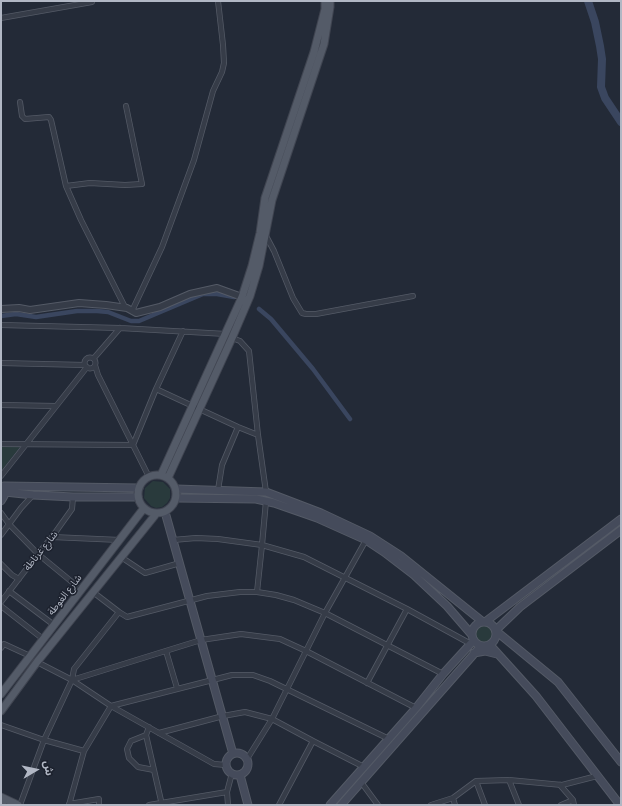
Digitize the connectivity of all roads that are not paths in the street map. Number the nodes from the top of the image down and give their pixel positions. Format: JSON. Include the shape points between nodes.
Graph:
{"nodes":[{"id":1,"x":92,"y":1,"type":"edge"},
{"id":2,"x":218,"y":1,"type":"edge"},
{"id":3,"x":325,"y":1,"type":"edge"},
{"id":4,"x":330,"y":1,"type":"edge"},
{"id":5,"x":1,"y":18,"type":"edge"},
{"id":6,"x":20,"y":102,"type":"dead end"},
{"id":7,"x":126,"y":106,"type":"dead end"},
{"id":8,"x":66,"y":186,"type":"junction"},
{"id":9,"x":265,"y":234,"type":"junction"},
{"id":10,"x":413,"y":296,"type":"dead end"},
{"id":11,"x":242,"y":297,"type":"junction"},
{"id":12,"x":125,"y":308,"type":"junction"},
{"id":13,"x":1,"y":309,"type":"edge"},
{"id":14,"x":132,"y":311,"type":"junction"},
{"id":15,"x":1,"y":325,"type":"edge"},
{"id":16,"x":120,"y":328,"type":"junction"},
{"id":17,"x":183,"y":331,"type":"junction"},
{"id":18,"x":226,"y":334,"type":"junction"},
{"id":19,"x":232,"y":338,"type":"junction"},
{"id":20,"x":94,"y":358,"type":"junction"},
{"id":21,"x":1,"y":363,"type":"edge"},
{"id":22,"x":96,"y":364,"type":"junction"},
{"id":23,"x":87,"y":365,"type":"junction"},
{"id":24,"x":98,"y":375,"type":"junction"},
{"id":25,"x":156,"y":389,"type":"junction"},
{"id":26,"x":1,"y":405,"type":"edge"},
{"id":27,"x":56,"y":406,"type":"junction"},
{"id":28,"x":196,"y":408,"type":"junction"},
{"id":29,"x":238,"y":427,"type":"junction"},
{"id":30,"x":258,"y":435,"type":"junction"},
{"id":31,"x":1,"y":444,"type":"edge"},
{"id":32,"x":26,"y":444,"type":"junction"},
{"id":33,"x":134,"y":445,"type":"junction"},
{"id":34,"x":1,"y":476,"type":"edge"},
{"id":35,"x":149,"y":477,"type":"junction"},
{"id":36,"x":165,"y":477,"type":"junction"},
{"id":37,"x":3,"y":487,"type":"edge"},
{"id":38,"x":139,"y":488,"type":"junction"},
{"id":39,"x":176,"y":489,"type":"junction"},
{"id":40,"x":218,"y":490,"type":"junction"},
{"id":41,"x":266,"y":492,"type":"junction"},
{"id":42,"x":33,"y":495,"type":"junction"},
{"id":43,"x":73,"y":497,"type":"junction"},
{"id":44,"x":138,"y":497,"type":"junction"},
{"id":45,"x":176,"y":498,"type":"junction"},
{"id":46,"x":1,"y":500,"type":"edge"},
{"id":47,"x":266,"y":501,"type":"junction"},
{"id":48,"x":144,"y":508,"type":"junction"},
{"id":49,"x":165,"y":512,"type":"junction"},
{"id":50,"x":1,"y":513,"type":"edge"},
{"id":51,"x":156,"y":514,"type":"junction"},
{"id":52,"x":621,"y":519,"type":"edge"},
{"id":53,"x":9,"y":524,"type":"junction"},
{"id":54,"x":621,"y":530,"type":"edge"},
{"id":55,"x":1,"y":535,"type":"edge"},
{"id":56,"x":52,"y":537,"type":"junction"},
{"id":57,"x":120,"y":540,"type":"junction"},
{"id":58,"x":173,"y":540,"type":"junction"},
{"id":59,"x":366,"y":540,"type":"junction"},
{"id":60,"x":262,"y":545,"type":"junction"},
{"id":61,"x":38,"y":554,"type":"junction"},
{"id":62,"x":121,"y":557,"type":"junction"},
{"id":63,"x":180,"y":563,"type":"junction"},
{"id":64,"x":1,"y":564,"type":"edge"},
{"id":65,"x":18,"y":579,"type":"junction"},
{"id":66,"x":344,"y":579,"type":"junction"},
{"id":67,"x":9,"y":591,"type":"junction"},
{"id":68,"x":81,"y":591,"type":"junction"},
{"id":69,"x":94,"y":592,"type":"junction"},
{"id":70,"x":257,"y":592,"type":"junction"},
{"id":71,"x":190,"y":600,"type":"junction"},
{"id":72,"x":1,"y":602,"type":"edge"},
{"id":73,"x":1,"y":606,"type":"edge"},
{"id":74,"x":407,"y":609,"type":"junction"},
{"id":75,"x":119,"y":612,"type":"junction"},
{"id":76,"x":497,"y":612,"type":"junction"},
{"id":77,"x":325,"y":613,"type":"junction"},
{"id":78,"x":474,"y":614,"type":"junction"},
{"id":79,"x":484,"y":622,"type":"junction"},
{"id":80,"x":54,"y":625,"type":"junction"},
{"id":81,"x":496,"y":630,"type":"junction"},
{"id":82,"x":43,"y":639,"type":"junction"},
{"id":83,"x":201,"y":640,"type":"junction"},
{"id":84,"x":472,"y":640,"type":"junction"},
{"id":85,"x":2,"y":644,"type":"edge"},
{"id":86,"x":387,"y":645,"type":"junction"},
{"id":87,"x":490,"y":645,"type":"junction"},
{"id":88,"x":481,"y":646,"type":"junction"},
{"id":89,"x":166,"y":651,"type":"junction"},
{"id":90,"x":306,"y":651,"type":"junction"},
{"id":91,"x":474,"y":653,"type":"junction"},
{"id":92,"x":30,"y":656,"type":"junction"},
{"id":93,"x":500,"y":656,"type":"junction"},
{"id":94,"x":37,"y":662,"type":"junction"},
{"id":95,"x":443,"y":674,"type":"junction"},
{"id":96,"x":212,"y":679,"type":"junction"},
{"id":97,"x":72,"y":680,"type":"junction"},
{"id":98,"x":367,"y":683,"type":"junction"},
{"id":99,"x":177,"y":688,"type":"junction"},
{"id":100,"x":287,"y":689,"type":"junction"},
{"id":101,"x":1,"y":693,"type":"edge"},
{"id":102,"x":111,"y":706,"type":"junction"},
{"id":103,"x":416,"y":708,"type":"junction"},
{"id":104,"x":1,"y":711,"type":"edge"},
{"id":105,"x":223,"y":716,"type":"junction"},
{"id":106,"x":272,"y":719,"type":"junction"},
{"id":107,"x":1,"y":725,"type":"edge"},
{"id":108,"x":149,"y":727,"type":"junction"},
{"id":109,"x":159,"y":733,"type":"junction"},
{"id":110,"x":146,"y":735,"type":"junction"},
{"id":111,"x":389,"y":739,"type":"junction"},
{"id":112,"x":44,"y":740,"type":"junction"},
{"id":113,"x":313,"y":741,"type":"junction"},
{"id":114,"x":84,"y":751,"type":"junction"},
{"id":115,"x":233,"y":754,"type":"junction"},
{"id":116,"x":247,"y":759,"type":"junction"},
{"id":117,"x":621,"y":762,"type":"edge"},
{"id":118,"x":226,"y":765,"type":"junction"},
{"id":119,"x":364,"y":767,"type":"junction"},
{"id":120,"x":154,"y":770,"type":"junction"},
{"id":121,"x":232,"y":773,"type":"junction"},
{"id":122,"x":240,"y":775,"type":"junction"},
{"id":123,"x":597,"y":776,"type":"junction"},
{"id":124,"x":509,"y":780,"type":"junction"},
{"id":125,"x":476,"y":781,"type":"junction"},
{"id":126,"x":361,"y":782,"type":"junction"},
{"id":127,"x":560,"y":785,"type":"junction"},
{"id":128,"x":227,"y":792,"type":"junction"},
{"id":129,"x":1,"y":797,"type":"edge"},
{"id":130,"x":452,"y":798,"type":"junction"},
{"id":131,"x":618,"y":798,"type":"edge"},
{"id":132,"x":573,"y":803,"type":"edge"},
{"id":133,"x":69,"y":804,"type":"edge"},
{"id":134,"x":161,"y":804,"type":"edge"},
{"id":135,"x":19,"y":805,"type":"edge"},
{"id":136,"x":99,"y":805,"type":"edge"},
{"id":137,"x":149,"y":805,"type":"edge"},
{"id":138,"x":228,"y":805,"type":"edge"},
{"id":139,"x":248,"y":805,"type":"edge"},
{"id":140,"x":280,"y":805,"type":"edge"},
{"id":141,"x":330,"y":805,"type":"edge"},
{"id":142,"x":341,"y":805,"type":"edge"},
{"id":143,"x":378,"y":805,"type":"edge"},
{"id":144,"x":431,"y":805,"type":"edge"},
{"id":145,"x":455,"y":805,"type":"edge"},
{"id":146,"x":485,"y":805,"type":"edge"},
{"id":147,"x":519,"y":805,"type":"edge"},
{"id":148,"x":561,"y":805,"type":"edge"},
{"id":149,"x":620,"y":805,"type":"edge"}],
"edges":[{"from":1,"to":5,"type":"street"},
{"from":2,"to":14,"type":"street","via":[[223,45],[222,72],[213,92],[194,160],[162,247]]},
{"from":3,"to":11,"type":"main road","via":[[314,52],[265,198],[260,233]]},
{"from":4,"to":9,"type":"main road","via":[[324,44],[272,200]]},
{"from":6,"to":8,"type":"street","via":[[22,116],[25,119],[49,117]]},
{"from":7,"to":8,"type":"street","via":[[142,184],[90,183]]},
{"from":8,"to":12,"type":"street"},
{"from":9,"to":10,"type":"street","via":[[302,313],[316,314]]},
{"from":9,"to":19,"type":"main road","via":[[250,296]]},
{"from":11,"to":14,"type":"street","via":[[217,288],[190,294],[160,307],[136,313]]},
{"from":11,"to":18,"type":"main road"},
{"from":12,"to":13,"type":"street","via":[[79,303],[30,310]]},
{"from":12,"to":14,"type":"street"},
{"from":15,"to":16,"type":"street"},
{"from":16,"to":17,"type":"street"},
{"from":16,"to":20,"type":"street"},
{"from":17,"to":18,"type":"street"},
{"from":17,"to":25,"type":"street"},
{"from":18,"to":28,"type":"main road"},
{"from":19,"to":28,"type":"main road"},
{"from":19,"to":30,"type":"street","via":[[240,341],[250,351]]},
{"from":20,"to":22,"type":"street"},
{"from":20,"to":23,"type":"street","via":[[90,357]]},
{"from":21,"to":23,"type":"street"},
{"from":22,"to":23,"type":"street","via":[[93,367]]},
{"from":22,"to":24,"type":"street"},
{"from":23,"to":24,"type":"street"},
{"from":23,"to":27,"type":"street"},
{"from":24,"to":33,"type":"street"},
{"from":25,"to":28,"type":"street"},
{"from":25,"to":33,"type":"street"},
{"from":26,"to":27,"type":"street"},
{"from":27,"to":32,"type":"street"},
{"from":28,"to":29,"type":"street"},
{"from":28,"to":36,"type":"main road"},
{"from":29,"to":30,"type":"street"},
{"from":29,"to":40,"type":"street","via":[[222,465]]},
{"from":30,"to":41,"type":"street"},
{"from":31,"to":32,"type":"street"},
{"from":32,"to":33,"type":"street"},
{"from":32,"to":34,"type":"street"},
{"from":33,"to":35,"type":"street"},
{"from":35,"to":36,"type":"main road"},
{"from":35,"to":38,"type":"main road"},
{"from":36,"to":39,"type":"main road"},
{"from":37,"to":38,"type":"main road"},
{"from":37,"to":42,"type":"main road"},
{"from":37,"to":46,"type":"main road"},
{"from":38,"to":44,"type":"main road"},
{"from":39,"to":40,"type":"main road"},
{"from":39,"to":45,"type":"main road"},
{"from":40,"to":41,"type":"main road"},
{"from":41,"to":78,"type":"main road","via":[[321,513],[370,536],[401,556]]},
{"from":42,"to":43,"type":"main road"},
{"from":42,"to":53,"type":"street"},
{"from":43,"to":44,"type":"main road"},
{"from":43,"to":56,"type":"street","name":"شارع غرناطة","via":[[72,509]]},
{"from":44,"to":48,"type":"main road"},
{"from":45,"to":47,"type":"main road"},
{"from":45,"to":49,"type":"main road"},
{"from":47,"to":59,"type":"main road","via":[[317,518]]},
{"from":47,"to":60,"type":"street"},
{"from":48,"to":51,"type":"main road"},
{"from":48,"to":57,"type":"main road","name":"شارع الغوطة"},
{"from":49,"to":51,"type":"main road"},
{"from":49,"to":58,"type":"main road"},
{"from":50,"to":53,"type":"street"},
{"from":51,"to":62,"type":"main road"},
{"from":52,"to":76,"type":"main road"},
{"from":53,"to":55,"type":"street"},
{"from":53,"to":61,"type":"street"},
{"from":54,"to":81,"type":"main road","via":[[520,607]]},
{"from":56,"to":57,"type":"street"},
{"from":56,"to":61,"type":"street","name":"شارع غرناطة"},
{"from":57,"to":68,"type":"main road","name":"شارع الغوطة"},
{"from":58,"to":60,"type":"street","via":[[218,539]]},
{"from":58,"to":63,"type":"main road"},
{"from":59,"to":66,"type":"street"},
{"from":59,"to":84,"type":"main road","via":[[414,575],[446,606]]},
{"from":60,"to":66,"type":"street","via":[[304,557]]},
{"from":60,"to":70,"type":"street"},
{"from":61,"to":65,"type":"street","name":"شارع غرناطة"},
{"from":61,"to":68,"type":"street"},
{"from":62,"to":63,"type":"street","via":[[145,573]]},
{"from":62,"to":69,"type":"main road"},
{"from":63,"to":71,"type":"main road"},
{"from":64,"to":65,"type":"street"},
{"from":65,"to":67,"type":"street","name":"شارع غرناطة"},
{"from":66,"to":74,"type":"street"},
{"from":66,"to":77,"type":"street"},
{"from":67,"to":72,"type":"street","name":"شارع غرناطة"},
{"from":67,"to":80,"type":"street"},
{"from":68,"to":80,"type":"main road","name":"شارع الغوطة"},
{"from":69,"to":75,"type":"street"},
{"from":69,"to":94,"type":"main road"},
{"from":70,"to":71,"type":"street","via":[[240,592]]},
{"from":70,"to":77,"type":"street","via":[[294,600]]},
{"from":71,"to":75,"type":"street","via":[[128,617]]},
{"from":71,"to":83,"type":"main road"},
{"from":73,"to":82,"type":"street"},
{"from":74,"to":84,"type":"street"},
{"from":74,"to":86,"type":"street"},
{"from":75,"to":97,"type":"street","via":[[74,669]]},
{"from":76,"to":78,"type":"main road"},
{"from":76,"to":79,"type":"main road"},
{"from":77,"to":86,"type":"street"},
{"from":77,"to":90,"type":"street"},
{"from":78,"to":79,"type":"main road"},
{"from":79,"to":81,"type":"main road","via":[[491,624]]},
{"from":79,"to":84,"type":"main road","via":[[474,626]]},
{"from":80,"to":82,"type":"main road","name":"شارع الغوطة"},
{"from":81,"to":87,"type":"main road","via":[[495,639]]},
{"from":81,"to":117,"type":"main road","via":[[558,682]]},
{"from":82,"to":92,"type":"main road","name":"شارع الغوطة"},
{"from":83,"to":89,"type":"street"},
{"from":83,"to":90,"type":"street","via":[[241,634],[280,639]]},
{"from":83,"to":96,"type":"main road"},
{"from":84,"to":88,"type":"main road"},
{"from":84,"to":95,"type":"main road"},
{"from":85,"to":92,"type":"street"},
{"from":86,"to":95,"type":"street"},
{"from":86,"to":98,"type":"street"},
{"from":87,"to":88,"type":"main road"},
{"from":87,"to":93,"type":"main road"},
{"from":88,"to":91,"type":"main road"},
{"from":89,"to":97,"type":"street"},
{"from":89,"to":99,"type":"street"},
{"from":90,"to":98,"type":"street"},
{"from":90,"to":100,"type":"street"},
{"from":91,"to":93,"type":"main road","via":[[490,652]]},
{"from":91,"to":126,"type":"main road"},
{"from":92,"to":101,"type":"main road","name":"شارع الغوطة"},
{"from":93,"to":123,"type":"main road","via":[[536,696]]},
{"from":94,"to":97,"type":"street"},
{"from":94,"to":104,"type":"main road"},
{"from":95,"to":103,"type":"main road"},
{"from":96,"to":99,"type":"street"},
{"from":96,"to":100,"type":"street","via":[[232,674],[253,675]]},
{"from":96,"to":105,"type":"main road"},
{"from":97,"to":102,"type":"street"},
{"from":97,"to":112,"type":"street"},
{"from":98,"to":103,"type":"street"},
{"from":99,"to":102,"type":"street"},
{"from":100,"to":106,"type":"street"},
{"from":100,"to":111,"type":"street"},
{"from":102,"to":108,"type":"street"},
{"from":102,"to":114,"type":"street"},
{"from":103,"to":111,"type":"main road"},
{"from":105,"to":106,"type":"street","via":[[245,712]]},
{"from":105,"to":109,"type":"street"},
{"from":105,"to":115,"type":"main road"},
{"from":106,"to":113,"type":"street"},
{"from":106,"to":116,"type":"street"},
{"from":107,"to":112,"type":"street"},
{"from":108,"to":109,"type":"street"},
{"from":108,"to":110,"type":"street"},
{"from":109,"to":118,"type":"street","via":[[214,764]]},
{"from":110,"to":120,"type":"street"},
{"from":110,"to":120,"type":"street","via":[[131,741],[127,749],[129,758],[138,767]]},
{"from":111,"to":119,"type":"main road"},
{"from":112,"to":114,"type":"street"},
{"from":112,"to":135,"type":"street"},
{"from":113,"to":119,"type":"street"},
{"from":113,"to":140,"type":"street"},
{"from":114,"to":133,"type":"street"},
{"from":115,"to":116,"type":"main road","via":[[243,754]]},
{"from":115,"to":118,"type":"main road","via":[[228,758]]},
{"from":116,"to":122,"type":"main road","via":[[246,772]]},
{"from":118,"to":121,"type":"main road"},
{"from":119,"to":141,"type":"main road"},
{"from":120,"to":134,"type":"street"},
{"from":121,"to":122,"type":"main road"},
{"from":121,"to":128,"type":"street"},
{"from":122,"to":139,"type":"main road"},
{"from":123,"to":127,"type":"street"},
{"from":123,"to":131,"type":"main road"},
{"from":124,"to":125,"type":"street"},
{"from":124,"to":127,"type":"street"},
{"from":124,"to":147,"type":"street"},
{"from":125,"to":130,"type":"street"},
{"from":125,"to":146,"type":"street"},
{"from":126,"to":142,"type":"main road"},
{"from":126,"to":143,"type":"street"},
{"from":127,"to":132,"type":"street"},
{"from":128,"to":134,"type":"street"},
{"from":128,"to":138,"type":"street"},
{"from":129,"to":135,"type":"main road"},
{"from":130,"to":144,"type":"street"},
{"from":130,"to":145,"type":"street"},
{"from":131,"to":149,"type":"main road"},
{"from":132,"to":148,"type":"street"},
{"from":133,"to":136,"type":"street","via":[[99,799]]},
{"from":134,"to":137,"type":"street"}]}
